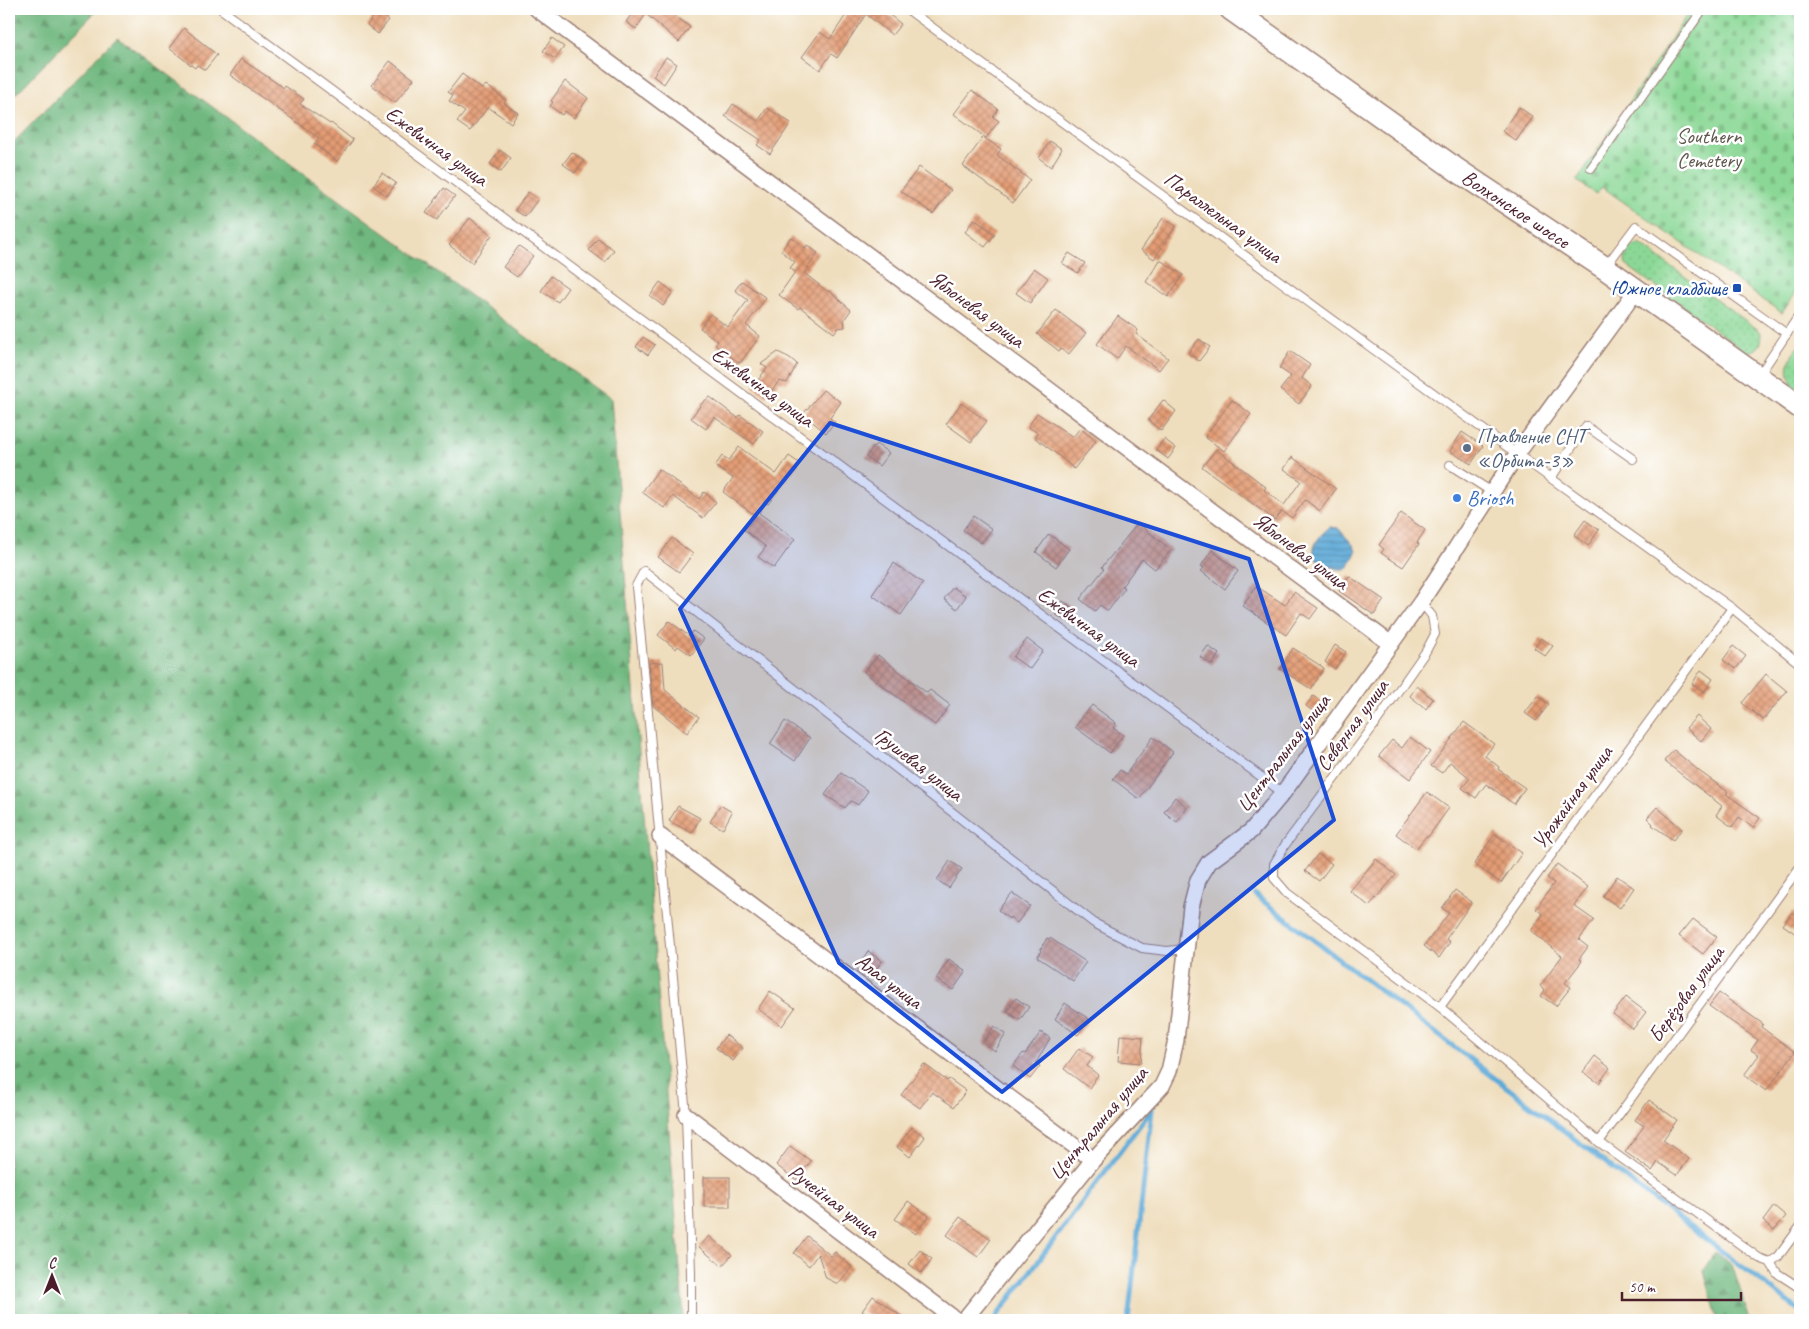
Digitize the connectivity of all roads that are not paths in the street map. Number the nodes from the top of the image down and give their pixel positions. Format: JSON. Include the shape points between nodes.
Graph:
{"nodes":[{"id":1,"x":221,"y":9,"type":"edge"},
{"id":2,"x":537,"y":9,"type":"edge"},
{"id":3,"x":907,"y":9,"type":"edge"},
{"id":4,"x":1231,"y":9,"type":"edge"},
{"id":5,"x":1703,"y":9,"type":"edge"},
{"id":6,"x":1590,"y":168,"type":"dead end"},
{"id":7,"x":1605,"y":268,"type":"junction"},
{"id":8,"x":1636,"y":291,"type":"junction"},
{"id":9,"x":1800,"y":314,"type":"edge"},
{"id":10,"x":1787,"y":334,"type":"junction"},
{"id":11,"x":1757,"y":378,"type":"junction"},
{"id":12,"x":1800,"y":407,"type":"edge"},
{"id":13,"x":1517,"y":454,"type":"junction"},
{"id":14,"x":1633,"y":459,"type":"dead end"},
{"id":15,"x":1450,"y":465,"type":"dead end"},
{"id":16,"x":1551,"y":478,"type":"junction"},
{"id":17,"x":1492,"y":492,"type":"junction"},
{"id":18,"x":1420,"y":602,"type":"junction"},
{"id":19,"x":1732,"y":608,"type":"junction"},
{"id":20,"x":1390,"y":644,"type":"junction"},
{"id":21,"x":1800,"y":664,"type":"edge"},
{"id":22,"x":1284,"y":793,"type":"junction"},
{"id":23,"x":660,"y":836,"type":"junction"},
{"id":24,"x":1800,"y":867,"type":"edge"},
{"id":25,"x":1186,"y":950,"type":"junction"},
{"id":26,"x":1440,"y":1007,"type":"junction"},
{"id":27,"x":686,"y":1115,"type":"junction"},
{"id":28,"x":1599,"y":1142,"type":"junction"},
{"id":29,"x":1093,"y":1160,"type":"junction"},
{"id":30,"x":1800,"y":1228,"type":"edge"},
{"id":31,"x":1770,"y":1262,"type":"junction"},
{"id":32,"x":1800,"y":1288,"type":"edge"},
{"id":33,"x":692,"y":1320,"type":"edge"},
{"id":34,"x":956,"y":1320,"type":"edge"},
{"id":35,"x":964,"y":1320,"type":"edge"}],
"edges":[{"from":1,"to":22,"type":"lane","name":"Ежевичная улица"},
{"from":2,"to":20,"type":"street","name":"Яблоневая улица"},
{"from":3,"to":13,"type":"lane","name":"Параллельная улица"},
{"from":4,"to":7,"type":"main road","name":"Волхонское шоссе","via":[[1457,170]]},
{"from":5,"to":6,"type":"lane"},
{"from":7,"to":8,"type":"main road","name":"Волхонское шоссе"},
{"from":7,"to":10,"type":"lane","via":[[1636,226]]},
{"from":8,"to":11,"type":"main road","name":"Волхонское шоссе"},
{"from":8,"to":13,"type":"street","name":"Центральная улица"},
{"from":9,"to":10,"type":"lane"},
{"from":10,"to":11,"type":"lane"},
{"from":11,"to":12,"type":"main road","name":"Волхонское шоссе"},
{"from":13,"to":16,"type":"lane","name":"Параллельная улица"},
{"from":13,"to":17,"type":"street","name":"Центральная улица"},
{"from":14,"to":16,"type":"lane","via":[[1586,426]]},
{"from":15,"to":17,"type":"lane"},
{"from":16,"to":19,"type":"lane","name":"Параллельная улица"},
{"from":17,"to":18,"type":"street","name":"Центральная улица"},
{"from":18,"to":20,"type":"street","name":"Центральная улица"},
{"from":18,"to":26,"type":"lane","name":"Северная улица","via":[[1432,616],[1435,634],[1375,724],[1286,845],[1274,864],[1274,878],[1286,893]]},
{"from":19,"to":21,"type":"lane","name":"Параллельная улица"},
{"from":19,"to":26,"type":"lane","name":"Урожайная улица"},
{"from":20,"to":22,"type":"street","name":"Центральная улица"},
{"from":22,"to":25,"type":"street","name":"Центральная улица","via":[[1251,831],[1209,862],[1198,880]]},
{"from":23,"to":25,"type":"lane","name":"Грушевая улица","via":[[636,586],[644,571],[1094,922],[1142,948]]},
{"from":23,"to":27,"type":"lane"},
{"from":23,"to":29,"type":"street","name":"Алая улица"},
{"from":24,"to":28,"type":"lane","name":"Берёзовая улица"},
{"from":25,"to":29,"type":"street","name":"Центральная улица","via":[[1176,1040],[1169,1071],[1162,1086]]},
{"from":26,"to":28,"type":"lane"},
{"from":27,"to":33,"type":"lane"},
{"from":27,"to":34,"type":"street","name":"Ручейная улица"},
{"from":28,"to":31,"type":"lane","via":[[1759,1258]]},
{"from":29,"to":35,"type":"street","name":"Центральная улица"},
{"from":30,"to":31,"type":"lane"},
{"from":31,"to":32,"type":"lane","via":[[1777,1273]]}]}
